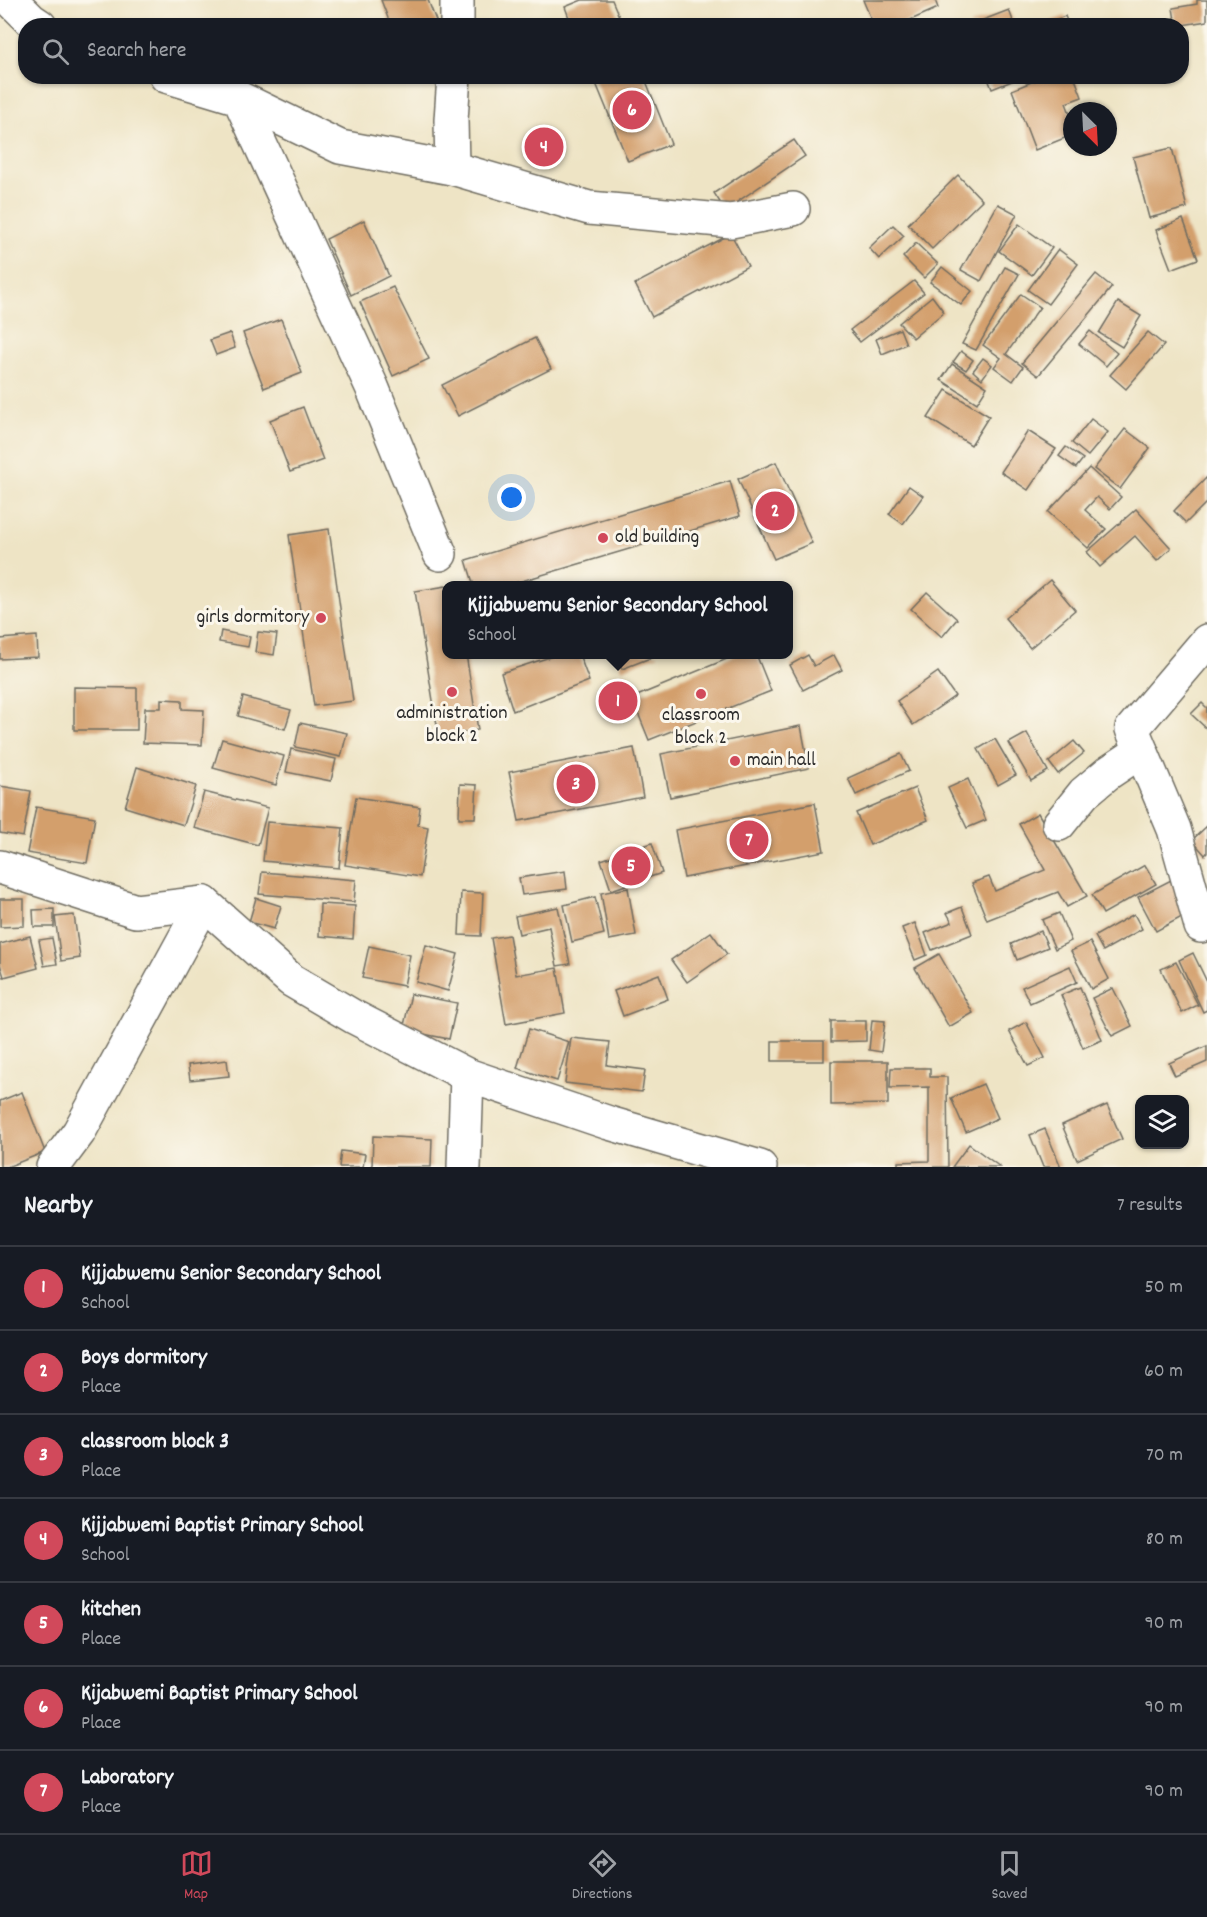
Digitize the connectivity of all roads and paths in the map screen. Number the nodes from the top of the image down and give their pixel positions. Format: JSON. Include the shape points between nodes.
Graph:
{"nodes":[{"id":1,"x":11,"y":0,"type":"edge"},
{"id":2,"x":457,"y":0,"type":"edge"},
{"id":3,"x":29,"y":18,"type":"edge"},
{"id":4,"x":457,"y":18,"type":"edge"},
{"id":5,"x":193,"y":84,"type":"edge"},
{"id":6,"x":454,"y":84,"type":"edge"},
{"id":7,"x":239,"y":98,"type":"junction"},
{"id":8,"x":452,"y":168,"type":"junction"},
{"id":9,"x":793,"y":209,"type":"dead end"},
{"id":10,"x":440,"y":554,"type":"dead end"},
{"id":11,"x":1207,"y":641,"type":"edge"},
{"id":12,"x":1141,"y":752,"type":"junction"},
{"id":13,"x":1059,"y":824,"type":"dead end"},
{"id":14,"x":0,"y":867,"type":"edge"},
{"id":15,"x":204,"y":903,"type":"junction"},
{"id":16,"x":1200,"y":926,"type":"dead end"},
{"id":17,"x":467,"y":1075,"type":"junction"},
{"id":18,"x":53,"y":1167,"type":"edge"},
{"id":19,"x":464,"y":1167,"type":"edge"},
{"id":20,"x":760,"y":1167,"type":"edge"}],
"edges":[{"from":1,"to":3,"type":"street"},
{"from":2,"to":4,"type":"street"},
{"from":5,"to":7,"type":"street"},
{"from":6,"to":8,"type":"street"},
{"from":7,"to":8,"type":"street","via":[[340,147]]},
{"from":7,"to":10,"type":"street","via":[[372,387]]},
{"from":8,"to":9,"type":"street","via":[[589,208],[731,221]]},
{"from":11,"to":12,"type":"street","via":[[1132,729]]},
{"from":12,"to":13,"type":"street","via":[[1084,793]]},
{"from":12,"to":16,"type":"street","via":[[1174,829]]},
{"from":14,"to":15,"type":"street","via":[[136,911]]},
{"from":15,"to":17,"type":"street","via":[[291,980]]},
{"from":15,"to":18,"type":"street","via":[[79,1132]]},
{"from":17,"to":19,"type":"street"},
{"from":17,"to":20,"type":"street","via":[[609,1123]]}]}
